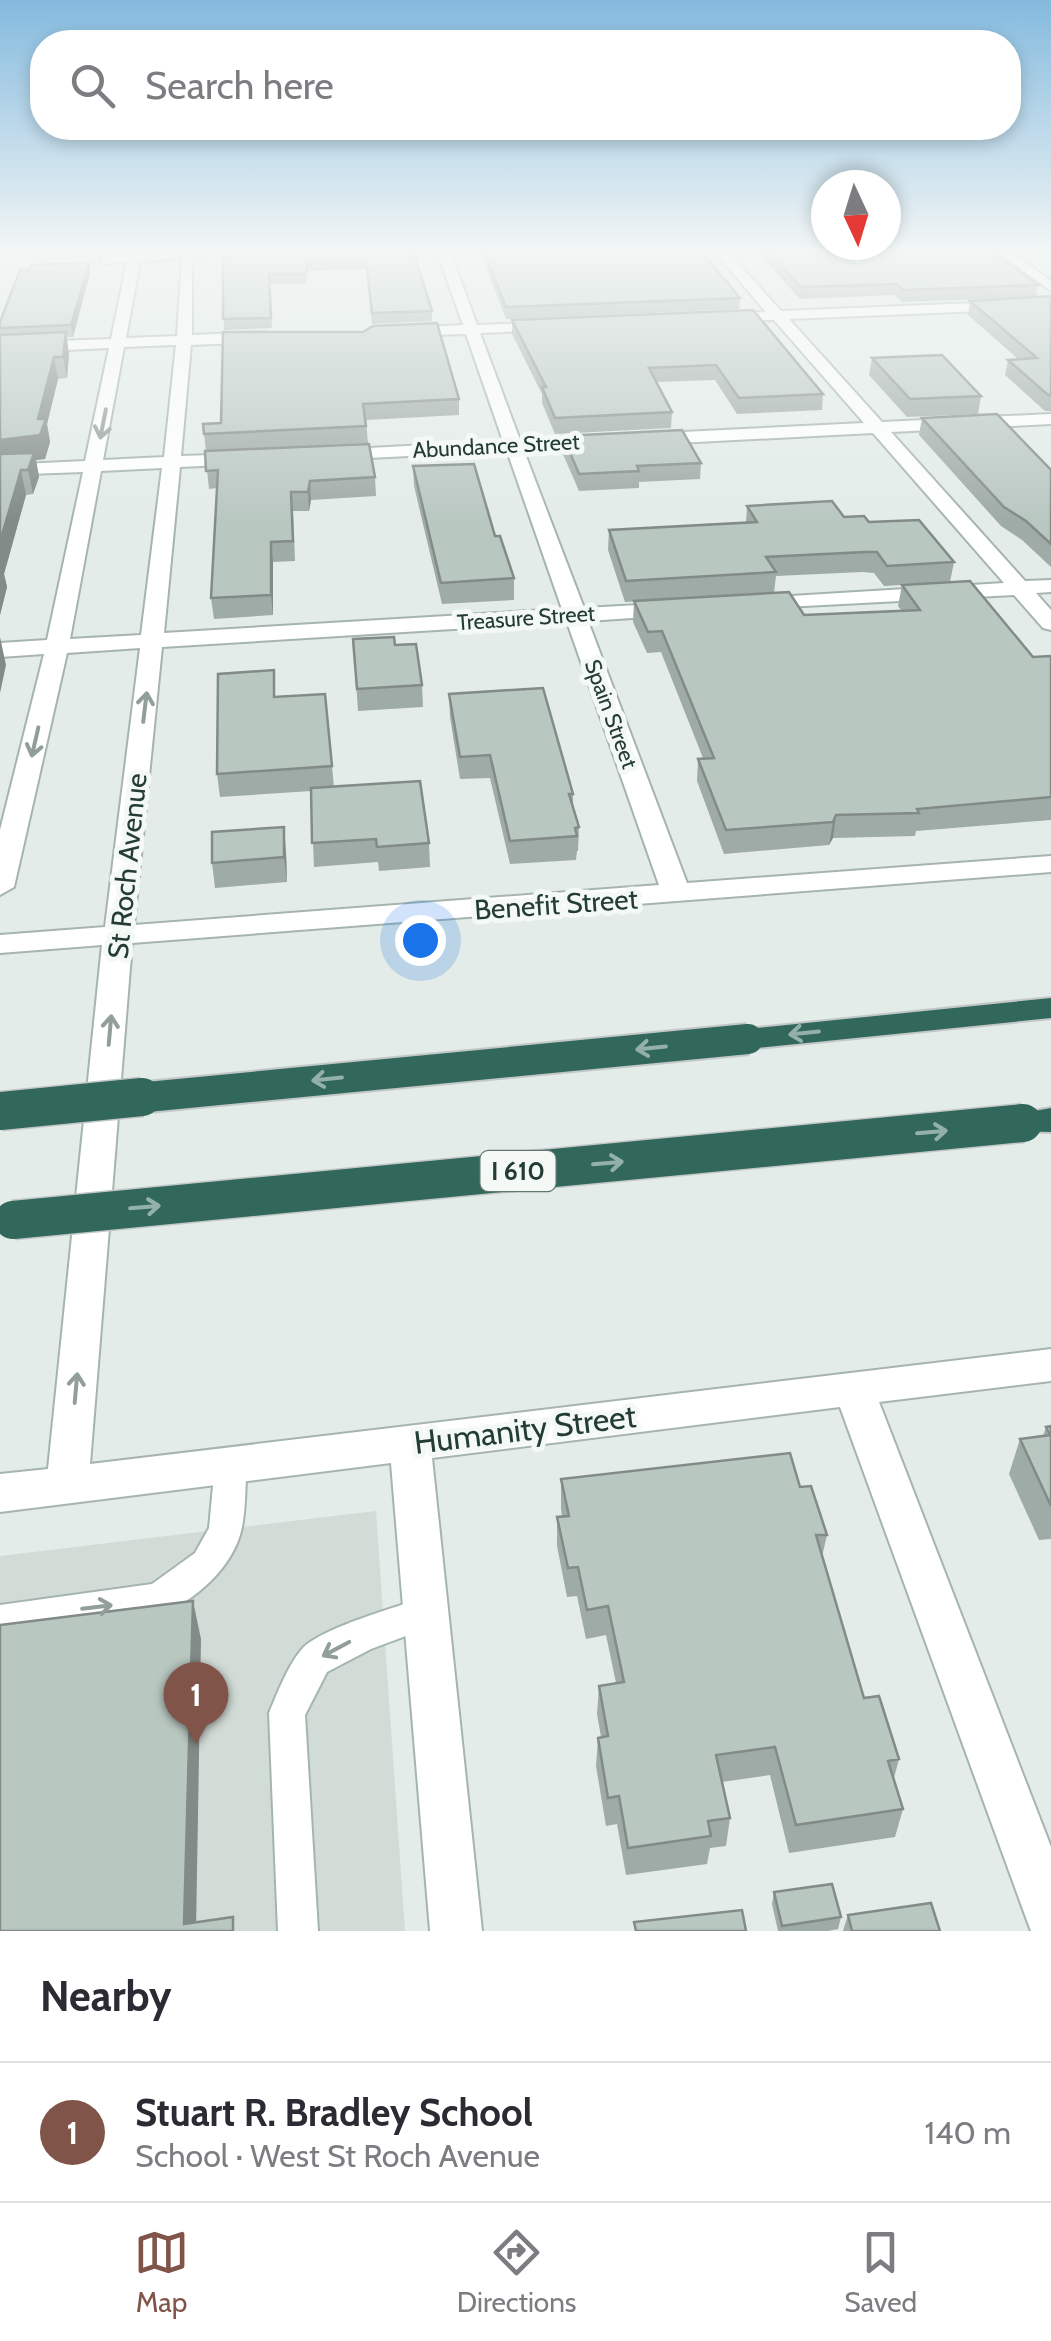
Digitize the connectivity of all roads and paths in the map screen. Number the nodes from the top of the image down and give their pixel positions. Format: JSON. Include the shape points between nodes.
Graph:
{"nodes":[{"id":1,"x":159,"y":341,"type":"edge"},
{"id":2,"x":184,"y":341,"type":"edge"},
{"id":3,"x":475,"y":341,"type":"edge"},
{"id":4,"x":798,"y":341,"type":"edge"},
{"id":5,"x":116,"y":343,"type":"junction"},
{"id":6,"x":0,"y":348,"type":"edge"},
{"id":7,"x":1051,"y":419,"type":"edge"},
{"id":8,"x":876,"y":428,"type":"junction"},
{"id":9,"x":516,"y":446,"type":"junction"},
{"id":10,"x":306,"y":456,"type":"edge"},
{"id":11,"x":267,"y":458,"type":"edge"},
{"id":12,"x":172,"y":462,"type":"junction"},
{"id":13,"x":95,"y":466,"type":"junction"},
{"id":14,"x":0,"y":470,"type":"edge"},
{"id":15,"x":1051,"y":586,"type":"edge"},
{"id":16,"x":1020,"y":588,"type":"junction"},
{"id":17,"x":730,"y":606,"type":"edge"},
{"id":18,"x":691,"y":608,"type":"edge"},
{"id":19,"x":575,"y":615,"type":"junction"},
{"id":20,"x":1051,"y":623,"type":"edge"},
{"id":21,"x":152,"y":642,"type":"junction"},
{"id":22,"x":57,"y":647,"type":"junction"},
{"id":23,"x":0,"y":650,"type":"edge"},
{"id":24,"x":1051,"y":864,"type":"edge"},
{"id":25,"x":0,"y":887,"type":"edge"},
{"id":26,"x":678,"y":895,"type":"junction"},
{"id":27,"x":118,"y":937,"type":"junction"},
{"id":28,"x":0,"y":944,"type":"edge"},
{"id":29,"x":1051,"y":992,"type":"edge"},
{"id":30,"x":1051,"y":1008,"type":"edge"},
{"id":31,"x":861,"y":1028,"type":"junction"},
{"id":32,"x":0,"y":1110,"type":"edge"},
{"id":33,"x":1042,"y":1122,"type":"edge"},
{"id":34,"x":4,"y":1221,"type":"edge"},
{"id":35,"x":1051,"y":1366,"type":"edge"},
{"id":36,"x":853,"y":1388,"type":"junction"},
{"id":37,"x":410,"y":1443,"type":"junction"},
{"id":38,"x":231,"y":1465,"type":"junction"},
{"id":39,"x":67,"y":1485,"type":"junction"},
{"id":40,"x":0,"y":1493,"type":"edge"},
{"id":41,"x":426,"y":1613,"type":"junction"},
{"id":42,"x":0,"y":1621,"type":"edge"},
{"id":43,"x":1051,"y":1915,"type":"edge"},
{"id":44,"x":298,"y":1931,"type":"edge"},
{"id":45,"x":456,"y":1931,"type":"edge"}],
"edges":[{"from":1,"to":5,"type":"street"},
{"from":2,"to":12,"type":"street","name":"St Roch Avenue"},
{"from":3,"to":9,"type":"street","name":"Spain Street"},
{"from":4,"to":8,"type":"street"},
{"from":5,"to":6,"type":"street"},
{"from":5,"to":13,"type":"street","one_way":true},
{"from":7,"to":8,"type":"street","name":"Abundance Street"},
{"from":8,"to":9,"type":"street","name":"Abundance Street"},
{"from":8,"to":16,"type":"street"},
{"from":9,"to":10,"type":"street","name":"Abundance Street"},
{"from":9,"to":19,"type":"street","name":"Spain Street"},
{"from":11,"to":12,"type":"street"},
{"from":12,"to":13,"type":"street"},
{"from":12,"to":21,"type":"street","name":"St Roch Avenue"},
{"from":13,"to":14,"type":"street"},
{"from":13,"to":22,"type":"street"},
{"from":15,"to":16,"type":"street"},
{"from":16,"to":17,"type":"street"},
{"from":16,"to":20,"type":"street"},
{"from":18,"to":19,"type":"street","name":"Treasure Street"},
{"from":19,"to":21,"type":"street","name":"Treasure Street"},
{"from":19,"to":26,"type":"street","name":"Spain Street"},
{"from":21,"to":22,"type":"street","name":"Treasure Street"},
{"from":27,"to":21,"type":"street","name":"St Roch Avenue","one_way":true},
{"from":22,"to":23,"type":"street","name":"Treasure Street"},
{"from":22,"to":25,"type":"street","one_way":true},
{"from":24,"to":26,"type":"street","name":"Benefit Street"},
{"from":26,"to":27,"type":"street","name":"Benefit Street"},
{"from":27,"to":28,"type":"street","name":"Benefit Street"},
{"from":39,"to":27,"type":"street","name":"St Roch Avenue","one_way":true},
{"from":29,"to":31,"type":"highway"},
{"from":30,"to":31,"type":"highway"},
{"from":31,"to":32,"type":"highway","one_way":true,"bridge":true},
{"from":34,"to":33,"type":"highway","number":"I 610","one_way":true,"bridge":true},
{"from":35,"to":36,"type":"street","name":"Humanity Street"},
{"from":36,"to":37,"type":"street","name":"Humanity Street"},
{"from":36,"to":43,"type":"street"},
{"from":37,"to":38,"type":"street","name":"Humanity Street"},
{"from":37,"to":41,"type":"street"},
{"from":38,"to":39,"type":"street","name":"Humanity Street"},
{"from":42,"to":38,"type":"lane","one_way":true,"via":[[159,1599],[207,1564],[225,1530]]},
{"from":39,"to":40,"type":"street","name":"Humanity Street"},
{"from":41,"to":44,"type":"lane","one_way":true,"via":[[314,1660],[286,1713]]},
{"from":41,"to":45,"type":"street"}]}
